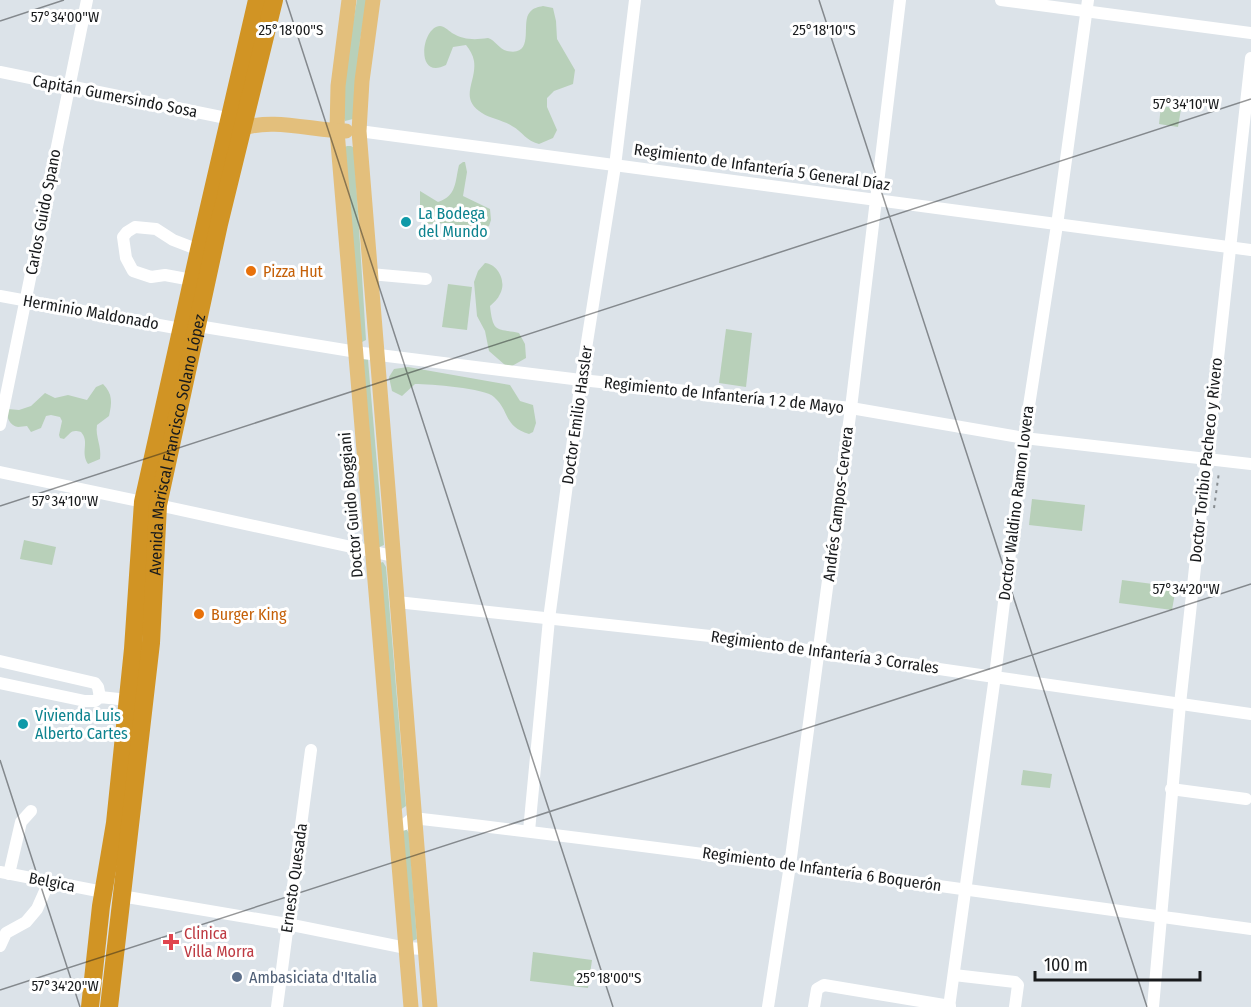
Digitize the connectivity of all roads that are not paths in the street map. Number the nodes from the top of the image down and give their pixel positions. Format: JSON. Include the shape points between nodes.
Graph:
{"nodes":[{"id":1,"x":87,"y":0,"type":"edge"},
{"id":2,"x":257,"y":0,"type":"edge"},
{"id":3,"x":274,"y":0,"type":"edge"},
{"id":4,"x":349,"y":0,"type":"edge"},
{"id":5,"x":373,"y":0,"type":"edge"},
{"id":6,"x":635,"y":0,"type":"edge"},
{"id":7,"x":900,"y":0,"type":"edge"},
{"id":8,"x":1001,"y":0,"type":"edge"},
{"id":9,"x":1087,"y":6,"type":"edge"},
{"id":10,"x":1251,"y":33,"type":"edge"},
{"id":11,"x":1251,"y":58,"type":"edge"},
{"id":12,"x":0,"y":72,"type":"edge"},
{"id":13,"x":68,"y":87,"type":"junction"},
{"id":14,"x":249,"y":103,"type":"junction"},
{"id":15,"x":236,"y":124,"type":"junction"},
{"id":16,"x":269,"y":125,"type":"junction"},
{"id":17,"x":337,"y":131,"type":"junction"},
{"id":18,"x":359,"y":132,"type":"junction"},
{"id":19,"x":615,"y":166,"type":"junction"},
{"id":20,"x":875,"y":201,"type":"junction"},
{"id":21,"x":1057,"y":225,"type":"junction"},
{"id":22,"x":1229,"y":247,"type":"junction"},
{"id":23,"x":199,"y":250,"type":"junction"},
{"id":24,"x":1251,"y":250,"type":"edge"},
{"id":25,"x":370,"y":274,"type":"junction"},
{"id":26,"x":426,"y":279,"type":"dead end"},
{"id":27,"x":192,"y":280,"type":"junction"},
{"id":28,"x":0,"y":296,"type":"edge"},
{"id":29,"x":25,"y":301,"type":"junction"},
{"id":30,"x":190,"y":327,"type":"junction"},
{"id":31,"x":355,"y":352,"type":"junction"},
{"id":32,"x":377,"y":355,"type":"junction"},
{"id":33,"x":581,"y":380,"type":"junction"},
{"id":34,"x":851,"y":408,"type":"junction"},
{"id":35,"x":0,"y":425,"type":"edge"},
{"id":36,"x":1024,"y":438,"type":"junction"},
{"id":37,"x":1206,"y":459,"type":"junction"},
{"id":38,"x":1251,"y":464,"type":"edge"},
{"id":39,"x":0,"y":472,"type":"edge"},
{"id":40,"x":151,"y":504,"type":"junction"},
{"id":41,"x":373,"y":551,"type":"junction"},
{"id":42,"x":393,"y":556,"type":"junction"},
{"id":43,"x":397,"y":602,"type":"junction"},
{"id":44,"x":549,"y":619,"type":"junction"},
{"id":45,"x":819,"y":652,"type":"junction"},
{"id":46,"x":0,"y":661,"type":"edge"},
{"id":47,"x":995,"y":676,"type":"junction"},
{"id":48,"x":0,"y":683,"type":"edge"},
{"id":49,"x":100,"y":697,"type":"junction"},
{"id":50,"x":128,"y":700,"type":"junction"},
{"id":51,"x":1180,"y":704,"type":"junction"},
{"id":52,"x":1251,"y":714,"type":"edge"},
{"id":53,"x":311,"y":750,"type":"dead end"},
{"id":54,"x":1171,"y":789,"type":"junction"},
{"id":55,"x":1246,"y":799,"type":"dead end"},
{"id":56,"x":31,"y":811,"type":"dead end"},
{"id":57,"x":414,"y":818,"type":"junction"},
{"id":58,"x":394,"y":821,"type":"junction"},
{"id":59,"x":529,"y":831,"type":"junction"},
{"id":60,"x":790,"y":865,"type":"junction"},
{"id":61,"x":5,"y":873,"type":"edge"},
{"id":62,"x":49,"y":882,"type":"junction"},
{"id":63,"x":967,"y":888,"type":"junction"},
{"id":64,"x":111,"y":901,"type":"junction"},
{"id":65,"x":1161,"y":916,"type":"junction"},
{"id":66,"x":287,"y":924,"type":"junction"},
{"id":67,"x":1251,"y":929,"type":"edge"},
{"id":68,"x":0,"y":946,"type":"edge"},
{"id":69,"x":406,"y":948,"type":"junction"},
{"id":70,"x":424,"y":949,"type":"junction"},
{"id":71,"x":954,"y":975,"type":"junction"},
{"id":72,"x":901,"y":1002,"type":"edge"},
{"id":73,"x":950,"y":1006,"type":"edge"},
{"id":74,"x":90,"y":1007,"type":"edge"},
{"id":75,"x":109,"y":1007,"type":"edge"},
{"id":76,"x":277,"y":1007,"type":"edge"},
{"id":77,"x":411,"y":1007,"type":"edge"},
{"id":78,"x":430,"y":1007,"type":"edge"},
{"id":79,"x":768,"y":1007,"type":"edge"},
{"id":80,"x":814,"y":1007,"type":"edge"},
{"id":81,"x":1015,"y":1007,"type":"edge"},
{"id":82,"x":1153,"y":1007,"type":"edge"}],
"edges":[{"from":1,"to":13,"type":"street","name":"Carlos Guido Spano"},
{"from":2,"to":15,"type":"highway","name":"Avenida Mariscal Francisco Solano López"},
{"from":3,"to":14,"type":"highway","name":"Avenida Mariscal Francisco Solano López"},
{"from":4,"to":17,"type":"main road","name":"Doctor Guido Boggiani","via":[[338,86]]},
{"from":5,"to":18,"type":"main road"},
{"from":6,"to":19,"type":"street","name":"Doctor Emilio Hassler"},
{"from":7,"to":20,"type":"street","name":"Andrés Campos-Cervera"},
{"from":8,"to":9,"type":"street"},
{"from":9,"to":10,"type":"street"},
{"from":9,"to":21,"type":"street","name":"Doctor Waldino Ramon Lovera"},
{"from":11,"to":22,"type":"street","name":"Doctor Toribio Pacheco y Rivero"},
{"from":12,"to":13,"type":"street","name":"Capitán Gumersindo Sosa"},
{"from":13,"to":15,"type":"street","name":"Capitán Gumersindo Sosa"},
{"from":13,"to":29,"type":"street","name":"Carlos Guido Spano"},
{"from":14,"to":15,"type":"highway","name":"Avenida Mariscal Francisco Solano López"},
{"from":14,"to":16,"type":"main road","via":[[254,113]]},
{"from":15,"to":16,"type":"main road","name":"Regimiento de Infantería 5 General Díaz"},
{"from":15,"to":23,"type":"highway","name":"Avenida Mariscal Francisco Solano López"},
{"from":15,"to":30,"type":"highway","name":"Avenida Mariscal Francisco Solano López","via":[[219,224]]},
{"from":16,"to":17,"type":"main road","name":"Regimiento de Infantería 5 General Díaz"},
{"from":17,"to":18,"type":"main road","name":"Regimiento de Infantería 5 General Díaz"},
{"from":17,"to":31,"type":"main road","name":"Doctor Guido Boggiani"},
{"from":18,"to":19,"type":"street","name":"Regimiento de Infantería 5 General Díaz"},
{"from":18,"to":25,"type":"main road"},
{"from":19,"to":20,"type":"street","name":"Regimiento de Infantería 5 General Díaz"},
{"from":19,"to":33,"type":"street","name":"Doctor Emilio Hassler"},
{"from":20,"to":21,"type":"street","name":"Regimiento de Infantería 5 General Díaz"},
{"from":20,"to":34,"type":"street","name":"Andrés Campos-Cervera"},
{"from":21,"to":22,"type":"street","name":"Regimiento de Infantería 5 General Díaz"},
{"from":21,"to":36,"type":"street","name":"Doctor Waldino Ramon Lovera"},
{"from":22,"to":24,"type":"street","name":"Regimiento de Infantería 5 General Díaz"},
{"from":22,"to":37,"type":"street","name":"Doctor Toribio Pacheco y Rivero"},
{"from":23,"to":27,"type":"highway","name":"Avenida Mariscal Francisco Solano López"},
{"from":23,"to":27,"type":"street","via":[[156,229],[135,227],[123,237],[126,258],[133,271],[151,277],[165,275]]},
{"from":25,"to":26,"type":"street"},
{"from":25,"to":32,"type":"main road"},
{"from":27,"to":30,"type":"highway","name":"Avenida Mariscal Francisco Solano López"},
{"from":28,"to":29,"type":"street","name":"Herminio Maldonado"},
{"from":29,"to":30,"type":"street","name":"Herminio Maldonado"},
{"from":29,"to":35,"type":"street","name":"Carlos Guido Spano"},
{"from":30,"to":31,"type":"street","name":"Regimiento de Infantería 1 2 de Mayo"},
{"from":30,"to":40,"type":"highway","name":"Avenida Mariscal Francisco Solano López"},
{"from":31,"to":32,"type":"street","name":"Regimiento de Infantería 1 2 de Mayo"},
{"from":31,"to":41,"type":"main road","name":"Doctor Guido Boggiani"},
{"from":32,"to":33,"type":"street","name":"Regimiento de Infantería 1 2 de Mayo"},
{"from":32,"to":42,"type":"main road"},
{"from":33,"to":34,"type":"street","name":"Regimiento de Infantería 1 2 de Mayo"},
{"from":33,"to":44,"type":"street","name":"Doctor Emilio Hassler"},
{"from":34,"to":36,"type":"street","name":"Regimiento de Infantería 1 2 de Mayo"},
{"from":34,"to":45,"type":"street","name":"Andrés Campos-Cervera"},
{"from":36,"to":37,"type":"street","name":"Regimiento de Infantería 1 2 de Mayo"},
{"from":36,"to":47,"type":"street","name":"Doctor Waldino Ramon Lovera"},
{"from":37,"to":38,"type":"street","name":"Regimiento de Infantería 1 2 de Mayo"},
{"from":37,"to":51,"type":"street","name":"Doctor Toribio Pacheco y Rivero"},
{"from":39,"to":40,"type":"street"},
{"from":40,"to":41,"type":"street"},
{"from":40,"to":50,"type":"highway","name":"Avenida Mariscal Francisco Solano López"},
{"from":40,"to":64,"type":"highway","name":"Avenida Mariscal Francisco Solano López","via":[[151,643]]},
{"from":41,"to":42,"type":"street"},
{"from":41,"to":58,"type":"main road","name":"Doctor Guido Boggiani"},
{"from":42,"to":43,"type":"main road"},
{"from":43,"to":44,"type":"street","name":"Regimiento de Infantería 3 Corrales"},
{"from":43,"to":57,"type":"main road"},
{"from":44,"to":45,"type":"street","name":"Regimiento de Infantería 3 Corrales"},
{"from":44,"to":59,"type":"street","name":"Doctor Emilio Hassler"},
{"from":45,"to":47,"type":"street","name":"Regimiento de Infantería 3 Corrales"},
{"from":45,"to":60,"type":"street","name":"Andrés Campos-Cervera"},
{"from":46,"to":49,"type":"street","via":[[95,683]]},
{"from":47,"to":51,"type":"street","name":"Regimiento de Infantería 3 Corrales"},
{"from":47,"to":63,"type":"street","name":"Doctor Waldino Ramon Lovera"},
{"from":48,"to":49,"type":"street","via":[[85,701]]},
{"from":49,"to":50,"type":"street"},
{"from":50,"to":64,"type":"highway","name":"Avenida Mariscal Francisco Solano López"},
{"from":51,"to":52,"type":"street","name":"Regimiento de Infantería 3 Corrales"},
{"from":51,"to":54,"type":"street","name":"Doctor Toribio Pacheco y Rivero"},
{"from":53,"to":66,"type":"street","name":"Ernesto Quesada"},
{"from":54,"to":55,"type":"street"},
{"from":54,"to":65,"type":"street","name":"Doctor Toribio Pacheco y Rivero"},
{"from":56,"to":61,"type":"street","via":[[21,822]]},
{"from":57,"to":58,"type":"street","name":"Regimiento de Infantería 6 Boquerón","via":[[404,813]]},
{"from":57,"to":59,"type":"street","name":"Regimiento de Infantería 6 Boquerón"},
{"from":57,"to":70,"type":"main road"},
{"from":58,"to":69,"type":"main road","name":"Doctor Guido Boggiani"},
{"from":59,"to":60,"type":"street","name":"Regimiento de Infantería 6 Boquerón"},
{"from":60,"to":63,"type":"street","name":"Regimiento de Infantería 6 Boquerón"},
{"from":60,"to":79,"type":"street","name":"Andrés Campos-Cervera"},
{"from":61,"to":62,"type":"street","name":"Belgica"},
{"from":62,"to":64,"type":"street","name":"Belgica"},
{"from":62,"to":68,"type":"street","via":[[37,909],[26,922],[6,933]]},
{"from":63,"to":65,"type":"street","name":"Regimiento de Infantería 6 Boquerón"},
{"from":63,"to":71,"type":"street","name":"Doctor Waldino Ramon Lovera"},
{"from":64,"to":66,"type":"street","name":"Belgica"},
{"from":64,"to":74,"type":"highway","name":"Avenida Mariscal Francisco Solano López"},
{"from":64,"to":75,"type":"highway","name":"Avenida Mariscal Francisco Solano López"},
{"from":65,"to":67,"type":"street","name":"Regimiento de Infantería 6 Boquerón"},
{"from":65,"to":82,"type":"street","name":"Doctor Toribio Pacheco y Rivero"},
{"from":66,"to":69,"type":"street","name":"Belgica"},
{"from":66,"to":76,"type":"street","name":"Ernesto Quesada"},
{"from":69,"to":70,"type":"street","name":"Belgica"},
{"from":69,"to":77,"type":"main road","name":"Doctor Guido Boggiani"},
{"from":70,"to":78,"type":"main road"},
{"from":71,"to":73,"type":"street","name":"Doctor Waldino Ramon Lovera"},
{"from":71,"to":81,"type":"street","via":[[1016,982]]},
{"from":72,"to":73,"type":"street"},
{"from":72,"to":80,"type":"street","via":[[824,985],[816,989]]}]}
